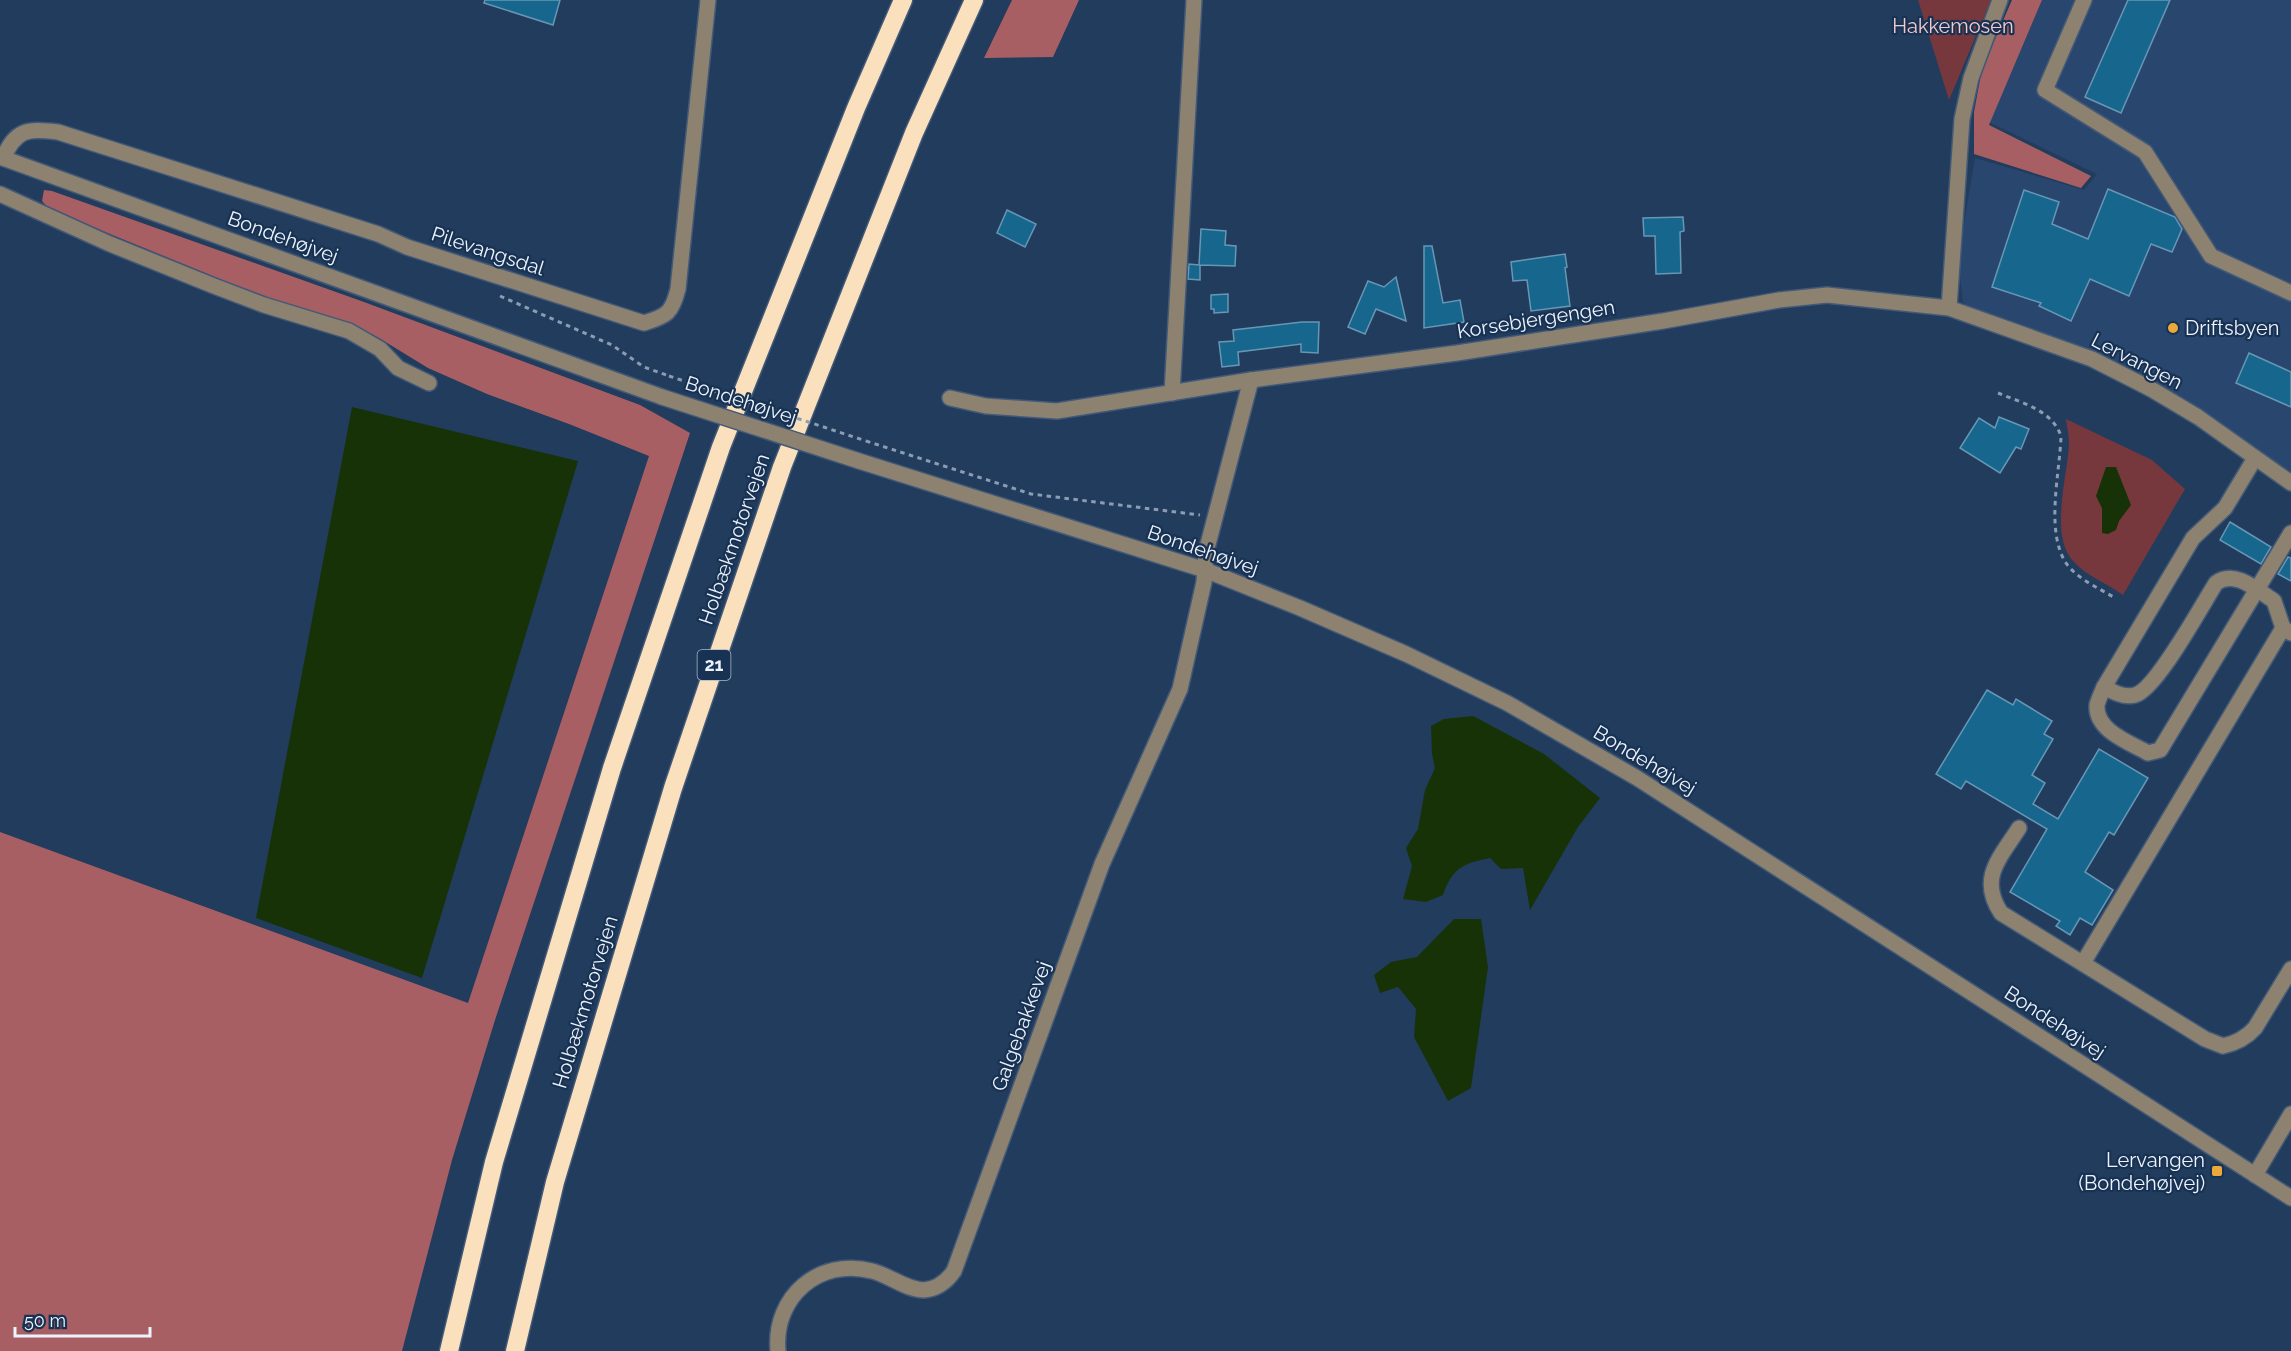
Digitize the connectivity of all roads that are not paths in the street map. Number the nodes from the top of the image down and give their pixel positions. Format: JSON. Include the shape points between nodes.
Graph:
{"nodes":[{"id":1,"x":708,"y":0,"type":"edge"},
{"id":2,"x":903,"y":0,"type":"edge"},
{"id":3,"x":974,"y":0,"type":"edge"},
{"id":4,"x":1194,"y":0,"type":"edge"},
{"id":5,"x":2001,"y":0,"type":"edge"},
{"id":6,"x":2084,"y":0,"type":"edge"},
{"id":7,"x":2,"y":158,"type":"edge"},
{"id":8,"x":0,"y":194,"type":"edge"},
{"id":9,"x":2291,"y":293,"type":"edge"},
{"id":10,"x":1827,"y":295,"type":"joint"},
{"id":11,"x":1949,"y":308,"type":"junction"},
{"id":12,"x":1251,"y":380,"type":"junction"},
{"id":13,"x":429,"y":383,"type":"dead end"},
{"id":14,"x":1172,"y":393,"type":"junction"},
{"id":15,"x":950,"y":398,"type":"dead end"},
{"id":16,"x":2255,"y":458,"type":"junction"},
{"id":17,"x":2291,"y":483,"type":"edge"},
{"id":18,"x":2291,"y":533,"type":"edge"},
{"id":19,"x":1205,"y":570,"type":"junction"},
{"id":20,"x":2256,"y":589,"type":"junction"},
{"id":21,"x":2287,"y":631,"type":"edge"},
{"id":22,"x":2104,"y":687,"type":"junction"},
{"id":23,"x":2019,"y":828,"type":"dead end"},
{"id":24,"x":2083,"y":963,"type":"junction"},
{"id":25,"x":2291,"y":969,"type":"edge"},
{"id":26,"x":2291,"y":1114,"type":"edge"},
{"id":27,"x":2255,"y":1175,"type":"junction"},
{"id":28,"x":2291,"y":1198,"type":"edge"},
{"id":29,"x":449,"y":1351,"type":"edge"},
{"id":30,"x":515,"y":1351,"type":"edge"},
{"id":31,"x":778,"y":1351,"type":"edge"}],
"edges":[{"from":1,"to":7,"type":"street","name":"Pilevangsdal","via":[[678,289],[673,308],[662,318],[644,324],[58,132],[23,133],[15,137]]},
{"from":2,"to":29,"type":"highway","name":"Holbækmotorvejen","via":[[721,447],[612,768],[494,1162]]},
{"from":3,"to":30,"type":"highway","name":"Holbækmotorvejen","number":"21","via":[[914,133],[782,467],[691,733],[555,1182]]},
{"from":4,"to":14,"type":"street"},
{"from":5,"to":11,"type":"street","via":[[1971,78],[1962,119]]},
{"from":6,"to":9,"type":"street","via":[[2045,90],[2145,152],[2211,256]]},
{"from":7,"to":19,"type":"street","name":"Bondehøjvej","bridge":true,"via":[[662,397]]},
{"from":8,"to":13,"type":"street","via":[[214,286],[349,331],[380,349],[398,368]]},
{"from":10,"to":11,"type":"street","name":"Lervangen"},
{"from":10,"to":12,"type":"street","name":"Korsebjergengen","via":[[1393,363]]},
{"from":11,"to":16,"type":"street","name":"Lervangen","via":[[2092,359],[2198,417]]},
{"from":12,"to":14,"type":"street","name":"Korsebjergengen"},
{"from":12,"to":19,"type":"street","via":[[1206,552]]},
{"from":14,"to":15,"type":"street","name":"Korsebjergengen","via":[[1057,411],[986,406]]},
{"from":16,"to":17,"type":"street","name":"Lervangen"},
{"from":16,"to":22,"type":"street","via":[[2224,508],[2193,538]]},
{"from":18,"to":20,"type":"street"},
{"from":19,"to":27,"type":"street","name":"Bondehøjvej","via":[[1406,654],[1507,704],[1627,772]]},
{"from":19,"to":31,"type":"street","name":"Galgebakkevej","via":[[1180,689],[1102,864],[954,1271],[947,1281],[924,1290],[873,1271],[841,1269],[808,1280],[786,1304],[777,1335]]},
{"from":20,"to":21,"type":"street","via":[[2274,601]]},
{"from":20,"to":22,"type":"street","via":[[2236,578],[2222,579],[2145,690],[2134,696],[2119,695]]},
{"from":20,"to":22,"type":"street","via":[[2160,750],[2148,753],[2110,731],[2099,719],[2097,705]]},
{"from":21,"to":24,"type":"street"},
{"from":23,"to":24,"type":"street","via":[[1992,876],[1993,901],[2001,913]]},
{"from":24,"to":25,"type":"street","via":[[2205,1039],[2223,1046],[2243,1039],[2255,1028]]},
{"from":26,"to":27,"type":"street"},
{"from":27,"to":28,"type":"street","name":"Bondehøjvej"}]}
